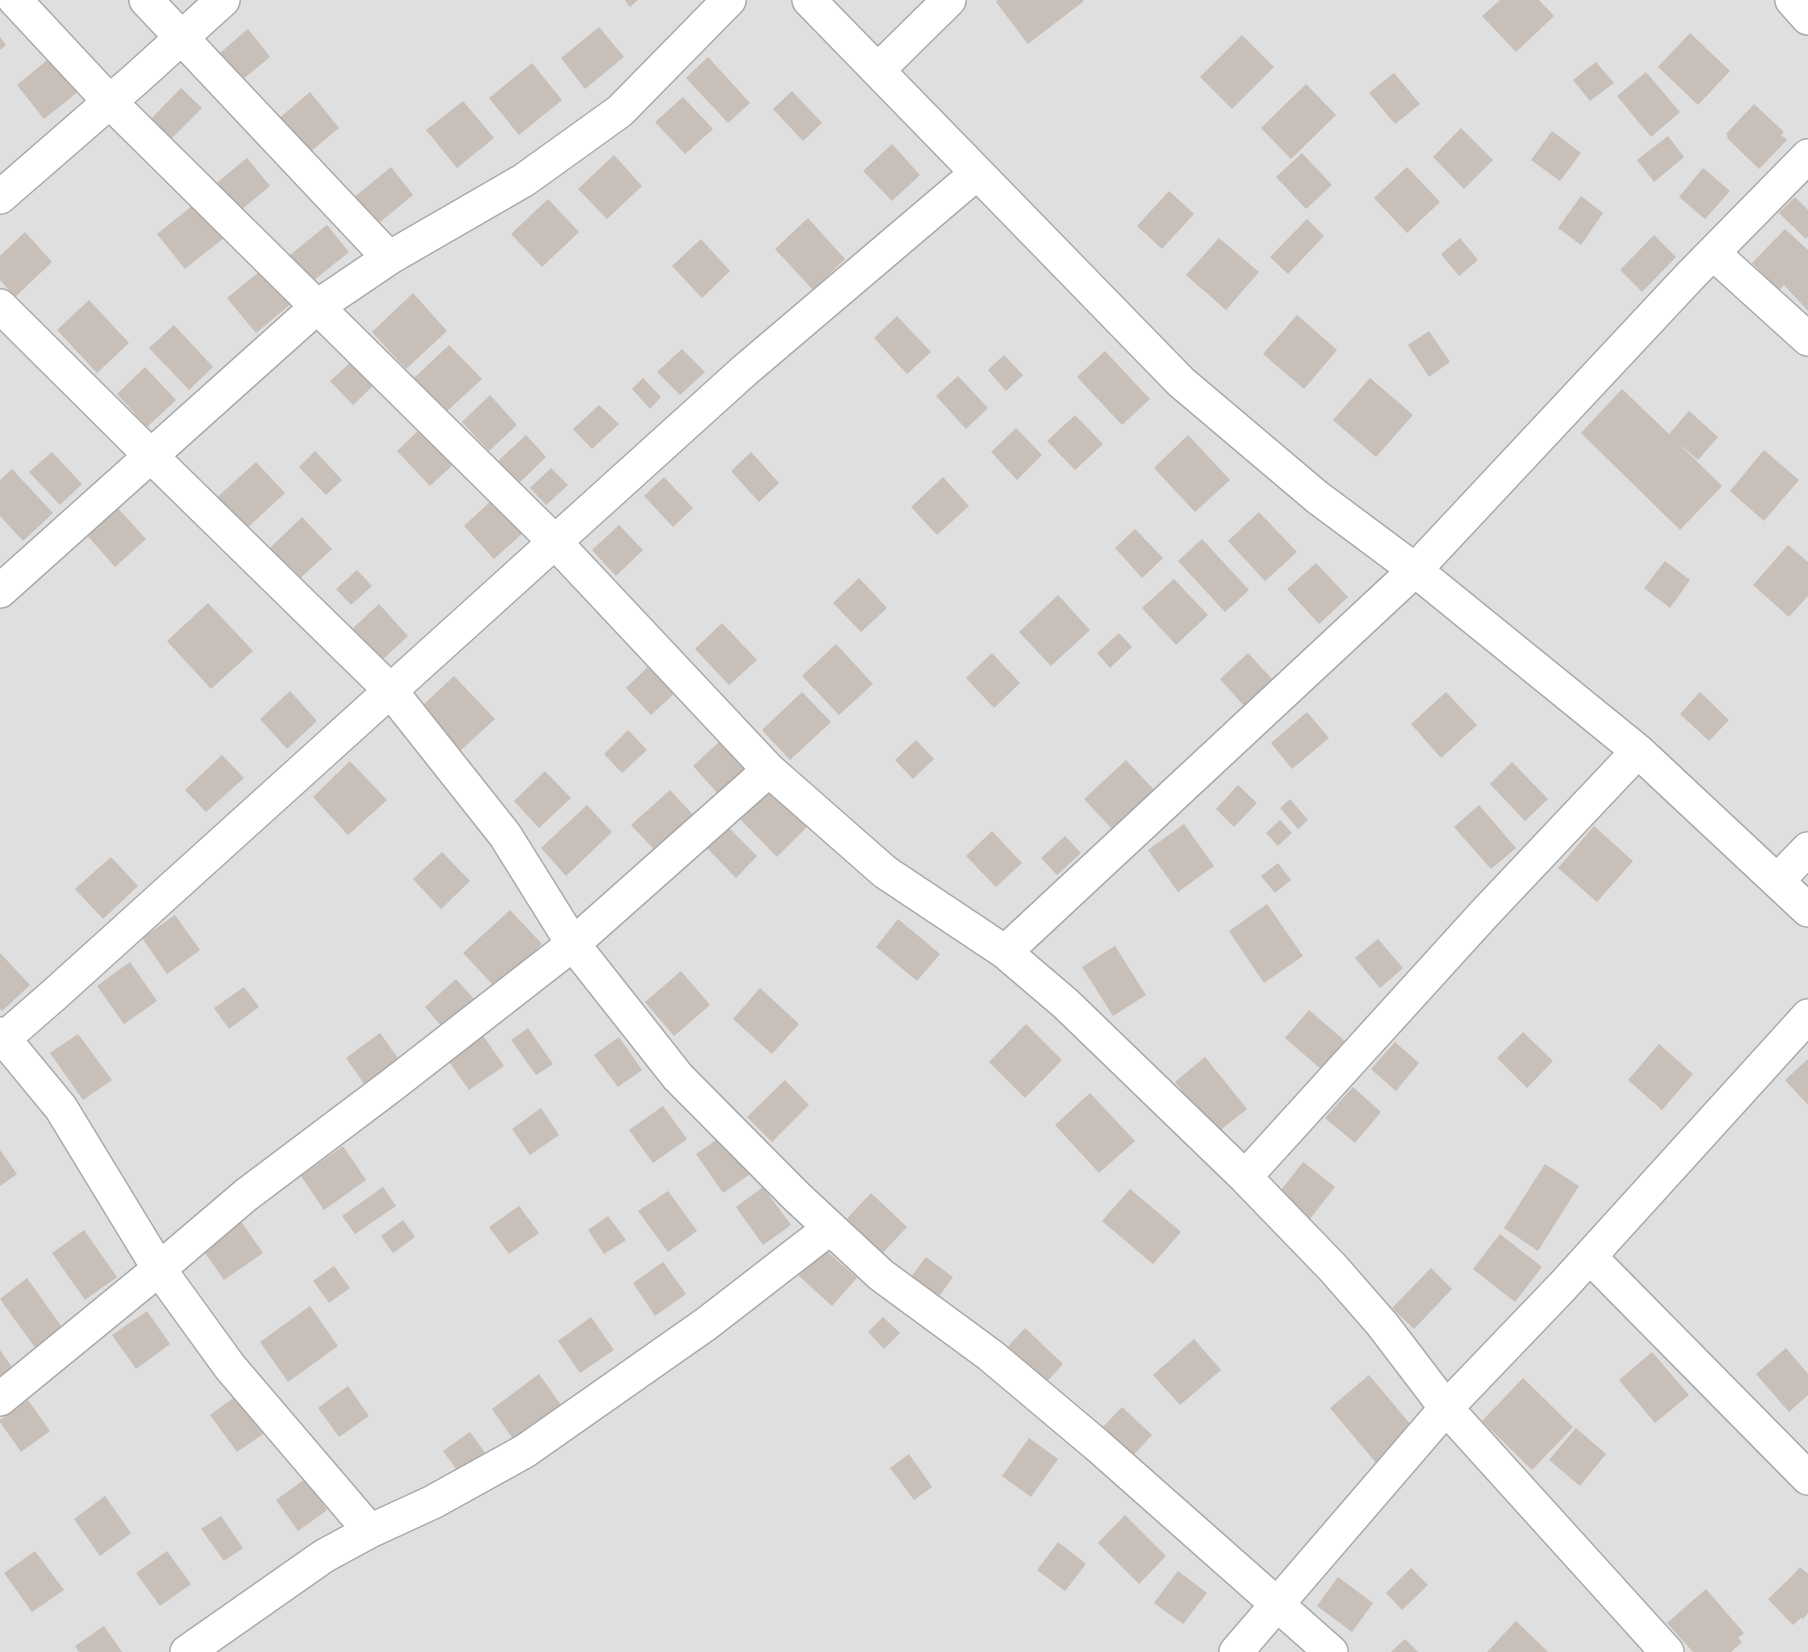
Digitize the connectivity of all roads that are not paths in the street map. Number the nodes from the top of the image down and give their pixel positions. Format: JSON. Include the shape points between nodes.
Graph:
{"nodes":[{"id":1,"x":15,"y":0,"type":"edge"},
{"id":2,"x":146,"y":0,"type":"edge"},
{"id":3,"x":223,"y":0,"type":"edge"},
{"id":4,"x":729,"y":0,"type":"edge"},
{"id":5,"x":809,"y":0,"type":"edge"},
{"id":6,"x":949,"y":0,"type":"edge"},
{"id":7,"x":1792,"y":0,"type":"edge"},
{"id":8,"x":1808,"y":18,"type":"edge"},
{"id":9,"x":181,"y":38,"type":"junction"},
{"id":10,"x":878,"y":70,"type":"junction"},
{"id":11,"x":110,"y":102,"type":"junction"},
{"id":12,"x":1808,"y":156,"type":"edge"},
{"id":13,"x":977,"y":172,"type":"junction"},
{"id":14,"x":0,"y":197,"type":"edge"},
{"id":15,"x":1713,"y":253,"type":"junction"},
{"id":16,"x":389,"y":258,"type":"junction"},
{"id":17,"x":0,"y":306,"type":"edge"},
{"id":18,"x":318,"y":306,"type":"junction"},
{"id":19,"x":1808,"y":339,"type":"edge"},
{"id":20,"x":151,"y":456,"type":"junction"},
{"id":21,"x":554,"y":541,"type":"junction"},
{"id":22,"x":1415,"y":570,"type":"junction"},
{"id":23,"x":0,"y":591,"type":"edge"},
{"id":24,"x":390,"y":690,"type":"junction"},
{"id":25,"x":1638,"y":751,"type":"junction"},
{"id":26,"x":769,"y":770,"type":"junction"},
{"id":27,"x":1808,"y":849,"type":"edge"},
{"id":28,"x":1777,"y":881,"type":"junction"},
{"id":29,"x":1808,"y":910,"type":"edge"},
{"id":30,"x":573,"y":944,"type":"junction"},
{"id":31,"x":1005,"y":952,"type":"junction"},
{"id":32,"x":1808,"y":1016,"type":"edge"},
{"id":33,"x":1,"y":1038,"type":"edge"},
{"id":34,"x":1245,"y":1177,"type":"junction"},
{"id":35,"x":830,"y":1228,"type":"junction"},
{"id":36,"x":1590,"y":1257,"type":"junction"},
{"id":37,"x":159,"y":1269,"type":"junction"},
{"id":38,"x":0,"y":1399,"type":"edge"},
{"id":39,"x":1446,"y":1408,"type":"junction"},
{"id":40,"x":1802,"y":1460,"type":"edge"},
{"id":41,"x":370,"y":1531,"type":"junction"},
{"id":42,"x":1278,"y":1603,"type":"junction"},
{"id":43,"x":187,"y":1652,"type":"edge"},
{"id":44,"x":1236,"y":1652,"type":"edge"},
{"id":45,"x":1332,"y":1652,"type":"edge"},
{"id":46,"x":1667,"y":1652,"type":"edge"}],
"edges":[{"from":1,"to":11,"type":"street"},
{"from":2,"to":9,"type":"street"},
{"from":3,"to":9,"type":"street"},
{"from":4,"to":16,"type":"street","via":[[620,111],[524,180]]},
{"from":5,"to":10,"type":"street"},
{"from":6,"to":10,"type":"street"},
{"from":7,"to":8,"type":"street"},
{"from":9,"to":11,"type":"street"},
{"from":9,"to":16,"type":"street"},
{"from":10,"to":13,"type":"street"},
{"from":11,"to":14,"type":"street"},
{"from":11,"to":18,"type":"street"},
{"from":12,"to":15,"type":"street"},
{"from":13,"to":21,"type":"street","via":[[744,370]]},
{"from":13,"to":22,"type":"street","via":[[1181,382],[1317,497]]},
{"from":15,"to":19,"type":"street"},
{"from":15,"to":22,"type":"street"},
{"from":16,"to":18,"type":"street"},
{"from":17,"to":20,"type":"street"},
{"from":18,"to":20,"type":"street"},
{"from":18,"to":21,"type":"street"},
{"from":20,"to":23,"type":"street"},
{"from":20,"to":24,"type":"street"},
{"from":21,"to":24,"type":"street"},
{"from":21,"to":26,"type":"street"},
{"from":22,"to":25,"type":"street"},
{"from":22,"to":31,"type":"street"},
{"from":24,"to":30,"type":"street","via":[[505,835]]},
{"from":24,"to":33,"type":"street","via":[[64,986]]},
{"from":25,"to":28,"type":"street"},
{"from":25,"to":34,"type":"street"},
{"from":26,"to":30,"type":"street"},
{"from":26,"to":31,"type":"street","via":[[885,872]]},
{"from":27,"to":28,"type":"street"},
{"from":28,"to":29,"type":"street"},
{"from":30,"to":35,"type":"street","via":[[678,1077]]},
{"from":30,"to":37,"type":"street","via":[[246,1195]]},
{"from":31,"to":34,"type":"street","via":[[1066,1004]]},
{"from":32,"to":36,"type":"street"},
{"from":33,"to":37,"type":"street","via":[[61,1108]]},
{"from":34,"to":39,"type":"street","via":[[1382,1324]]},
{"from":35,"to":41,"type":"street","via":[[706,1324],[525,1451],[433,1502]]},
{"from":35,"to":42,"type":"street","via":[[881,1275],[990,1355],[1097,1444]]},
{"from":36,"to":39,"type":"street"},
{"from":36,"to":40,"type":"street"},
{"from":37,"to":38,"type":"street"},
{"from":37,"to":41,"type":"street","via":[[230,1367]]},
{"from":39,"to":42,"type":"street"},
{"from":39,"to":46,"type":"street"},
{"from":41,"to":43,"type":"street","via":[[324,1556]]},
{"from":42,"to":44,"type":"street"},
{"from":42,"to":45,"type":"street"}]}
